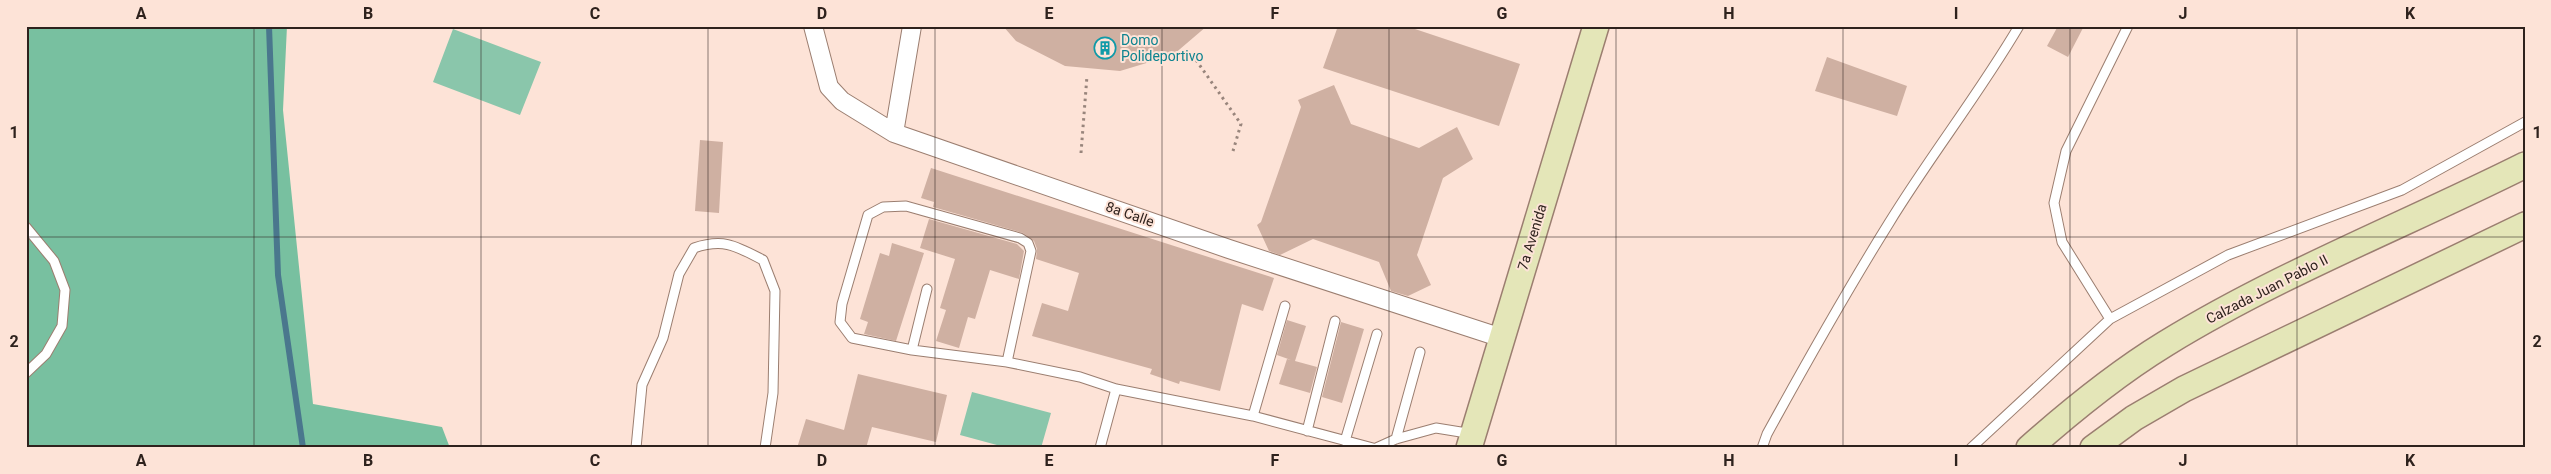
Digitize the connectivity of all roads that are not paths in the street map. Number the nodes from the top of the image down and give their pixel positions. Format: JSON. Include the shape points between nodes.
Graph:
{"nodes":[{"id":1,"x":813,"y":26,"type":"edge"},
{"id":2,"x":912,"y":26,"type":"edge"},
{"id":3,"x":1596,"y":26,"type":"edge"},
{"id":4,"x":2019,"y":26,"type":"edge"},
{"id":5,"x":2128,"y":26,"type":"edge"},
{"id":6,"x":2525,"y":122,"type":"edge"},
{"id":7,"x":894,"y":133,"type":"junction"},
{"id":8,"x":2525,"y":165,"type":"edge"},
{"id":9,"x":2525,"y":225,"type":"edge"},
{"id":10,"x":26,"y":227,"type":"edge"},
{"id":11,"x":927,"y":289,"type":"dead end"},
{"id":12,"x":1285,"y":306,"type":"dead end"},
{"id":13,"x":2110,"y":320,"type":"junction"},
{"id":14,"x":1335,"y":321,"type":"dead end"},
{"id":15,"x":1378,"y":334,"type":"dead end"},
{"id":16,"x":1502,"y":338,"type":"junction"},
{"id":17,"x":912,"y":350,"type":"junction"},
{"id":18,"x":1420,"y":352,"type":"dead end"},
{"id":19,"x":1007,"y":362,"type":"junction"},
{"id":20,"x":26,"y":373,"type":"edge"},
{"id":21,"x":1116,"y":390,"type":"junction"},
{"id":22,"x":1253,"y":416,"type":"junction"},
{"id":23,"x":1308,"y":431,"type":"junction"},
{"id":24,"x":1396,"y":439,"type":"junction"},
{"id":25,"x":1345,"y":441,"type":"junction"},
{"id":26,"x":1471,"y":441,"type":"edge"},
{"id":27,"x":636,"y":448,"type":"edge"},
{"id":28,"x":765,"y":448,"type":"edge"},
{"id":29,"x":1100,"y":448,"type":"edge"},
{"id":30,"x":1375,"y":448,"type":"edge"},
{"id":31,"x":1762,"y":448,"type":"edge"},
{"id":32,"x":1971,"y":448,"type":"edge"},
{"id":33,"x":2029,"y":448,"type":"edge"},
{"id":34,"x":2093,"y":448,"type":"edge"}],
"edges":[{"from":1,"to":7,"type":"street","name":"8a Calle","via":[[829,87],[842,101]]},
{"from":2,"to":7,"type":"street"},
{"from":3,"to":16,"type":"main road","name":"7a Avenida"},
{"from":4,"to":31,"type":"lane","via":[[1890,222],[1812,352]]},
{"from":5,"to":13,"type":"lane","via":[[2066,151],[2054,203],[2062,242]]},
{"from":6,"to":13,"type":"lane","via":[[2402,190],[2228,255]]},
{"from":7,"to":16,"type":"street","name":"8a Calle","via":[[1229,249]]},
{"from":8,"to":33,"type":"main road","name":"Calzada Juan Pablo II","via":[[2207,319],[2123,372]]},
{"from":9,"to":34,"type":"main road","via":[[2184,389],[2134,418]]},
{"from":10,"to":20,"type":"lane","via":[[54,260],[65,290],[62,326],[46,354]]},
{"from":11,"to":17,"type":"lane"},
{"from":12,"to":22,"type":"lane"},
{"from":13,"to":32,"type":"lane"},
{"from":14,"to":23,"type":"lane"},
{"from":15,"to":25,"type":"lane"},
{"from":16,"to":26,"type":"main road","name":"7a Avenida"},
{"from":17,"to":19,"type":"lane"},
{"from":17,"to":19,"type":"lane","via":[[852,338],[840,322],[842,304],[868,215],[883,208],[906,206],[1028,243],[1031,251]]},
{"from":18,"to":24,"type":"lane"},
{"from":19,"to":21,"type":"lane","via":[[1080,377]]},
{"from":21,"to":22,"type":"lane"},
{"from":21,"to":29,"type":"lane"},
{"from":22,"to":23,"type":"lane"},
{"from":23,"to":25,"type":"lane"},
{"from":24,"to":26,"type":"lane","via":[[1436,428]]},
{"from":24,"to":30,"type":"lane"},
{"from":25,"to":30,"type":"lane"},
{"from":27,"to":28,"type":"lane","via":[[642,386],[663,338],[679,274],[694,248],[711,242],[732,244],[763,260],[775,292],[773,393]]}]}
